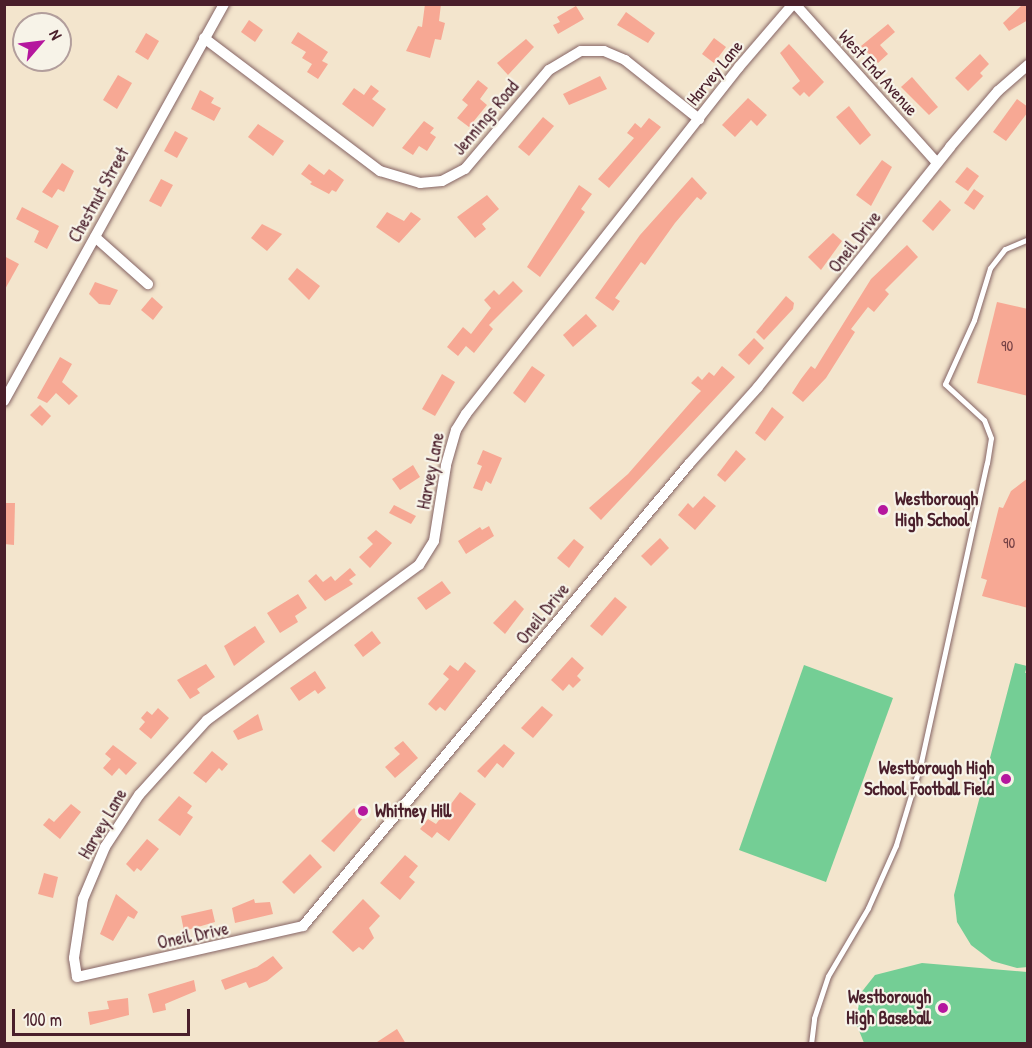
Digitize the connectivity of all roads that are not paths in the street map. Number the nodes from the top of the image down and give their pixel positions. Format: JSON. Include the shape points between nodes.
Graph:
{"nodes":[{"id":1,"x":224,"y":4,"type":"edge"},
{"id":2,"x":794,"y":4,"type":"edge"},
{"id":3,"x":204,"y":38,"type":"junction"},
{"id":4,"x":1028,"y":65,"type":"edge"},
{"id":5,"x":699,"y":119,"type":"junction"},
{"id":6,"x":937,"y":163,"type":"junction"},
{"id":7,"x":96,"y":237,"type":"junction"},
{"id":8,"x":1028,"y":238,"type":"edge"},
{"id":9,"x":147,"y":284,"type":"dead end"},
{"id":10,"x":4,"y":401,"type":"edge"},
{"id":11,"x":93,"y":874,"type":"joint"},
{"id":12,"x":811,"y":1044,"type":"edge"}],
"edges":[{"from":1,"to":3,"type":"street","name":"Chestnut Street"},
{"from":2,"to":5,"type":"street","name":"Harvey Lane"},
{"from":2,"to":6,"type":"street","name":"West End Avenue"},
{"from":3,"to":5,"type":"street","name":"Jennings Road","via":[[380,171],[420,183],[442,181],[465,169],[549,70],[580,51],[604,51],[625,60]]},
{"from":3,"to":7,"type":"street","name":"Chestnut Street"},
{"from":4,"to":6,"type":"street","name":"Oneil Drive","via":[[998,91]]},
{"from":5,"to":11,"type":"street","name":"Harvey Lane","via":[[495,374],[456,430],[434,541],[420,565],[207,720],[139,795],[105,847]]},
{"from":6,"to":11,"type":"street","name":"Oneil Drive","via":[[758,387],[303,926],[77,977],[74,958],[78,926]]},
{"from":7,"to":9,"type":"street"},
{"from":7,"to":10,"type":"street","name":"Chestnut Street"},
{"from":8,"to":12,"type":"lane","via":[[1005,249],[990,268],[974,320],[945,384],[984,420],[991,438],[987,463],[926,740],[896,845],[868,908],[828,976],[814,1018]]}]}
